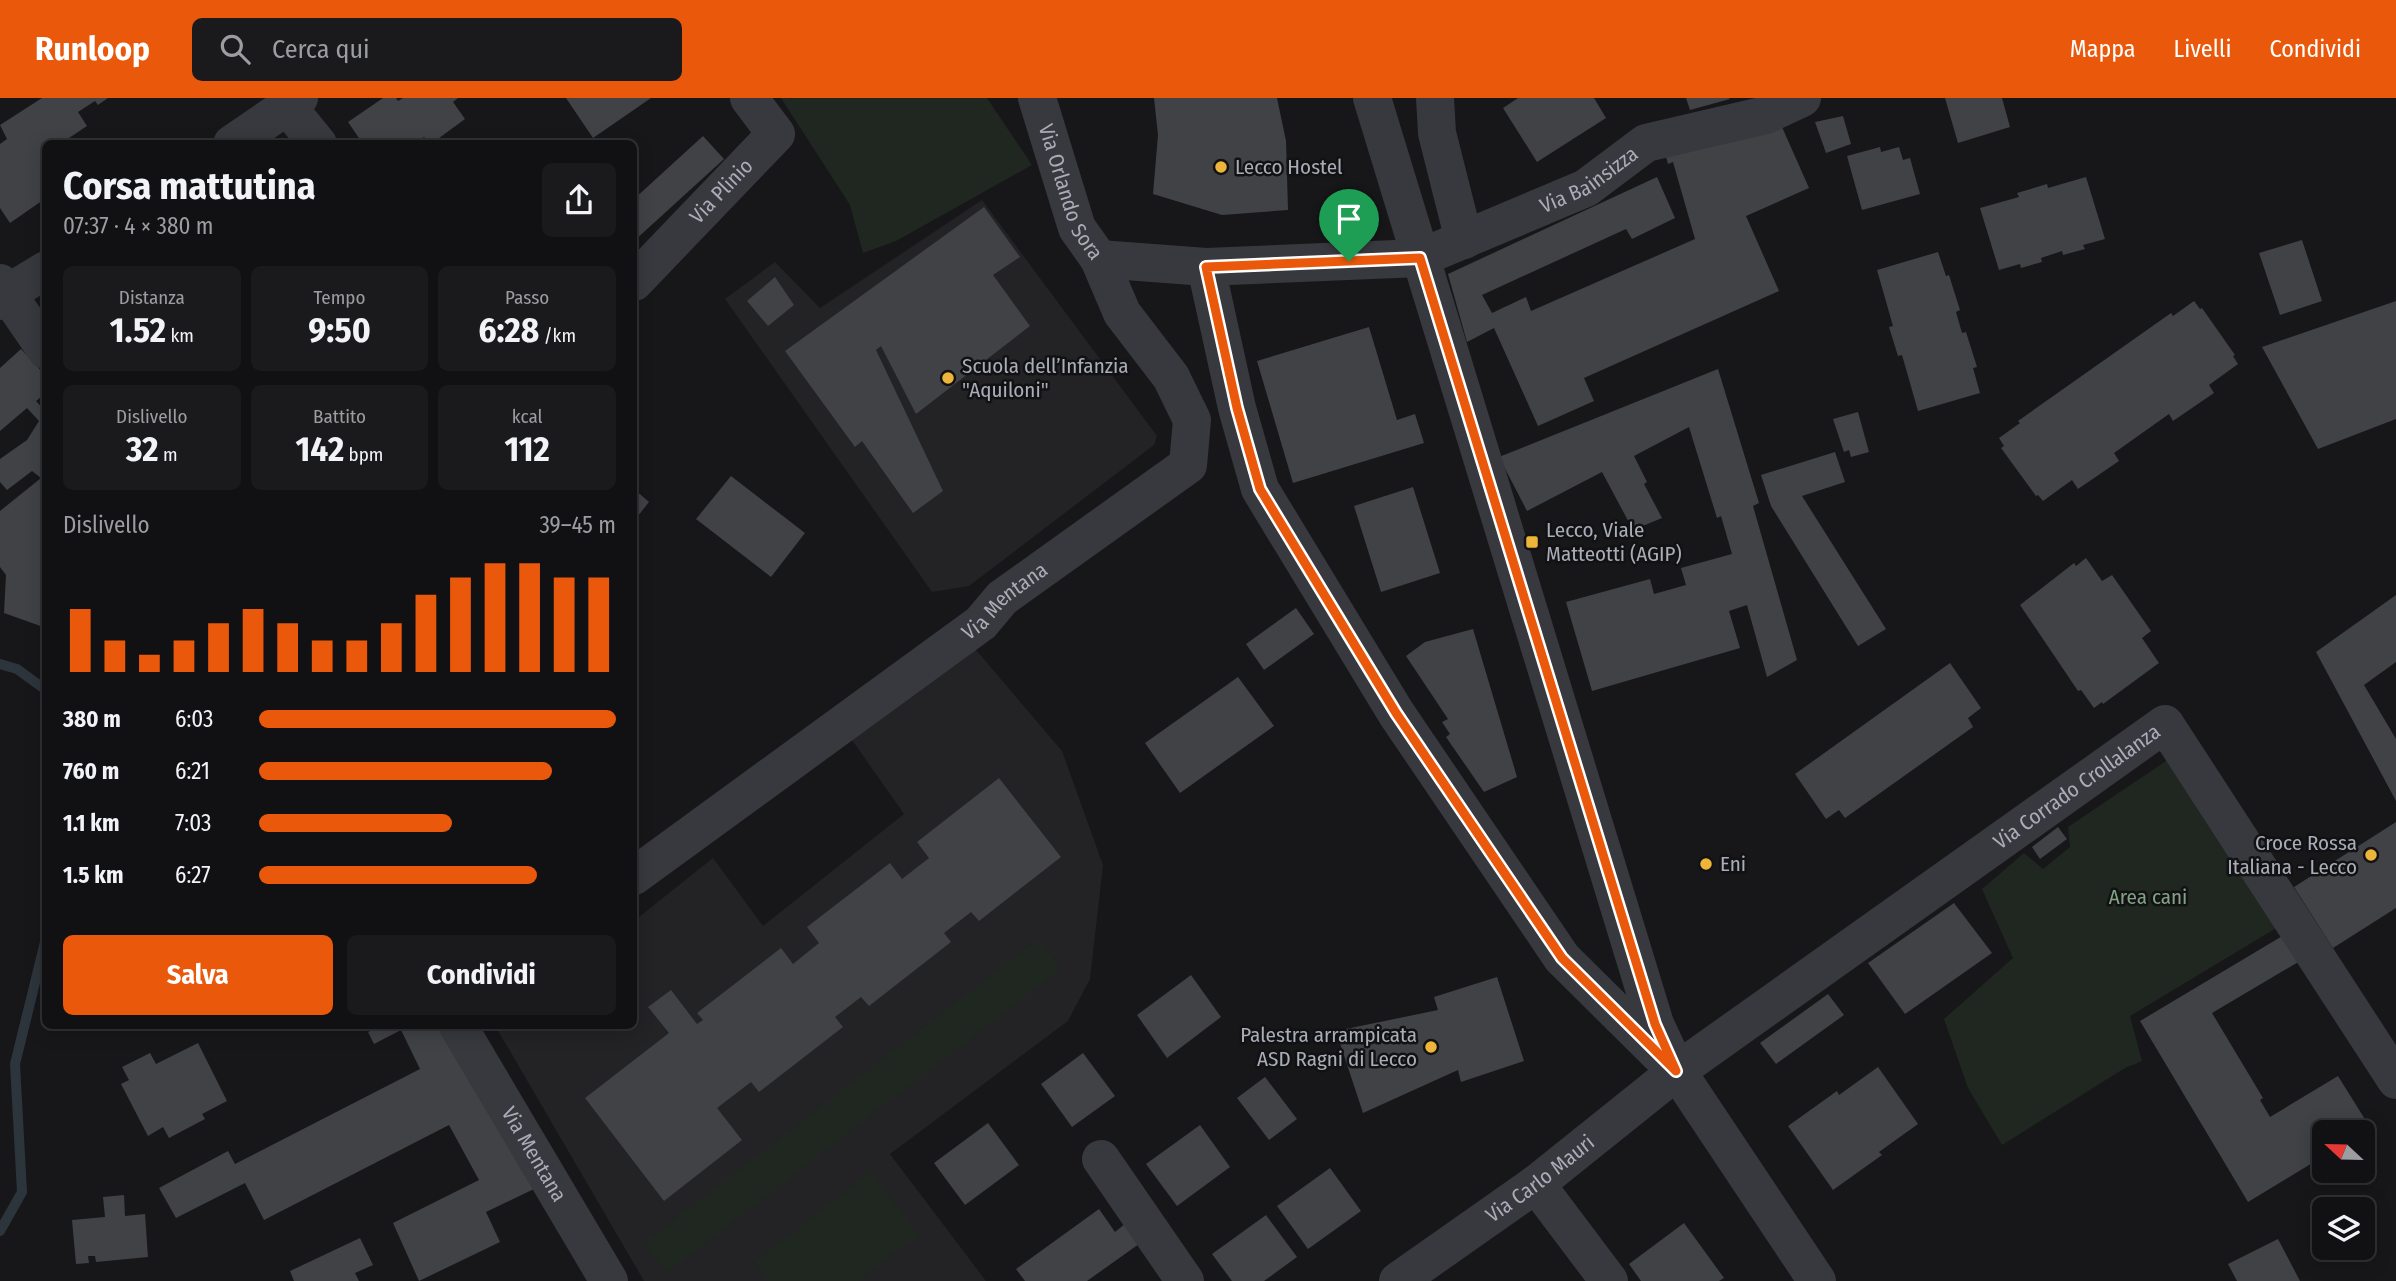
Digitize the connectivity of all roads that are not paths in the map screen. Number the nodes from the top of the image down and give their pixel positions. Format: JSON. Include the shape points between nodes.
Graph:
{"nodes":[{"id":1,"x":748,"y":98,"type":"edge"},
{"id":2,"x":1037,"y":98,"type":"edge"},
{"id":3,"x":1372,"y":98,"type":"edge"},
{"id":4,"x":1435,"y":98,"type":"edge"},
{"id":5,"x":1802,"y":98,"type":"edge"},
{"id":6,"x":293,"y":102,"type":"edge"},
{"id":7,"x":238,"y":140,"type":"edge"},
{"id":8,"x":316,"y":140,"type":"edge"},
{"id":9,"x":1464,"y":240,"type":"junction"},
{"id":10,"x":1099,"y":258,"type":"junction"},
{"id":11,"x":1420,"y":258,"type":"junction"},
{"id":12,"x":1206,"y":267,"type":"junction"},
{"id":13,"x":42,"y":272,"type":"edge"},
{"id":14,"x":637,"y":279,"type":"edge"},
{"id":15,"x":3,"y":292,"type":"edge"},
{"id":16,"x":42,"y":345,"type":"edge"},
{"id":17,"x":637,"y":874,"type":"edge"},
{"id":18,"x":460,"y":1029,"type":"edge"},
{"id":19,"x":1676,"y":1071,"type":"junction"},
{"id":20,"x":2396,"y":1080,"type":"edge"},
{"id":21,"x":1101,"y":1158,"type":"dead end"},
{"id":22,"x":1536,"y":1184,"type":"junction"},
{"id":23,"x":609,"y":1281,"type":"edge"},
{"id":24,"x":1185,"y":1281,"type":"edge"},
{"id":25,"x":1398,"y":1281,"type":"edge"},
{"id":26,"x":1609,"y":1281,"type":"edge"},
{"id":27,"x":1817,"y":1281,"type":"edge"}],
"edges":[{"from":1,"to":14,"type":"street","name":"Via Plinio","via":[[776,134]]},
{"from":2,"to":10,"type":"street","name":"Via Orlando Sora","via":[[1077,228]]},
{"from":3,"to":11,"type":"street"},
{"from":4,"to":9,"type":"street","via":[[1437,133]]},
{"from":5,"to":9,"type":"street","name":"Via Bainsizza","via":[[1766,115],[1646,143],[1586,188]]},
{"from":6,"to":7,"type":"street"},
{"from":6,"to":8,"type":"street"},
{"from":9,"to":11,"type":"street","name":"Via Bainsizza"},
{"from":10,"to":12,"type":"street","name":"Via Orlando Sora"},
{"from":10,"to":17,"type":"street","name":"Via Mentana","via":[[1122,313],[1171,377],[1192,420],[1188,465],[1002,598],[981,623]]},
{"from":11,"to":12,"type":"street","name":"Via Orlando Sora"},
{"from":11,"to":19,"type":"street","via":[[1655,1024]]},
{"from":12,"to":19,"type":"street","via":[[1260,489],[1396,713],[1562,958]]},
{"from":13,"to":15,"type":"street"},
{"from":15,"to":16,"type":"street"},
{"from":18,"to":23,"type":"street","name":"Via Mentana"},
{"from":19,"to":20,"type":"street","name":"Via Corrado Crollalanza","via":[[2165,724]]},
{"from":19,"to":22,"type":"street","name":"Via Carlo Mauri"},
{"from":19,"to":27,"type":"street"},
{"from":21,"to":24,"type":"street"},
{"from":22,"to":25,"type":"street","name":"Via Carlo Mauri"},
{"from":22,"to":26,"type":"street"}]}
